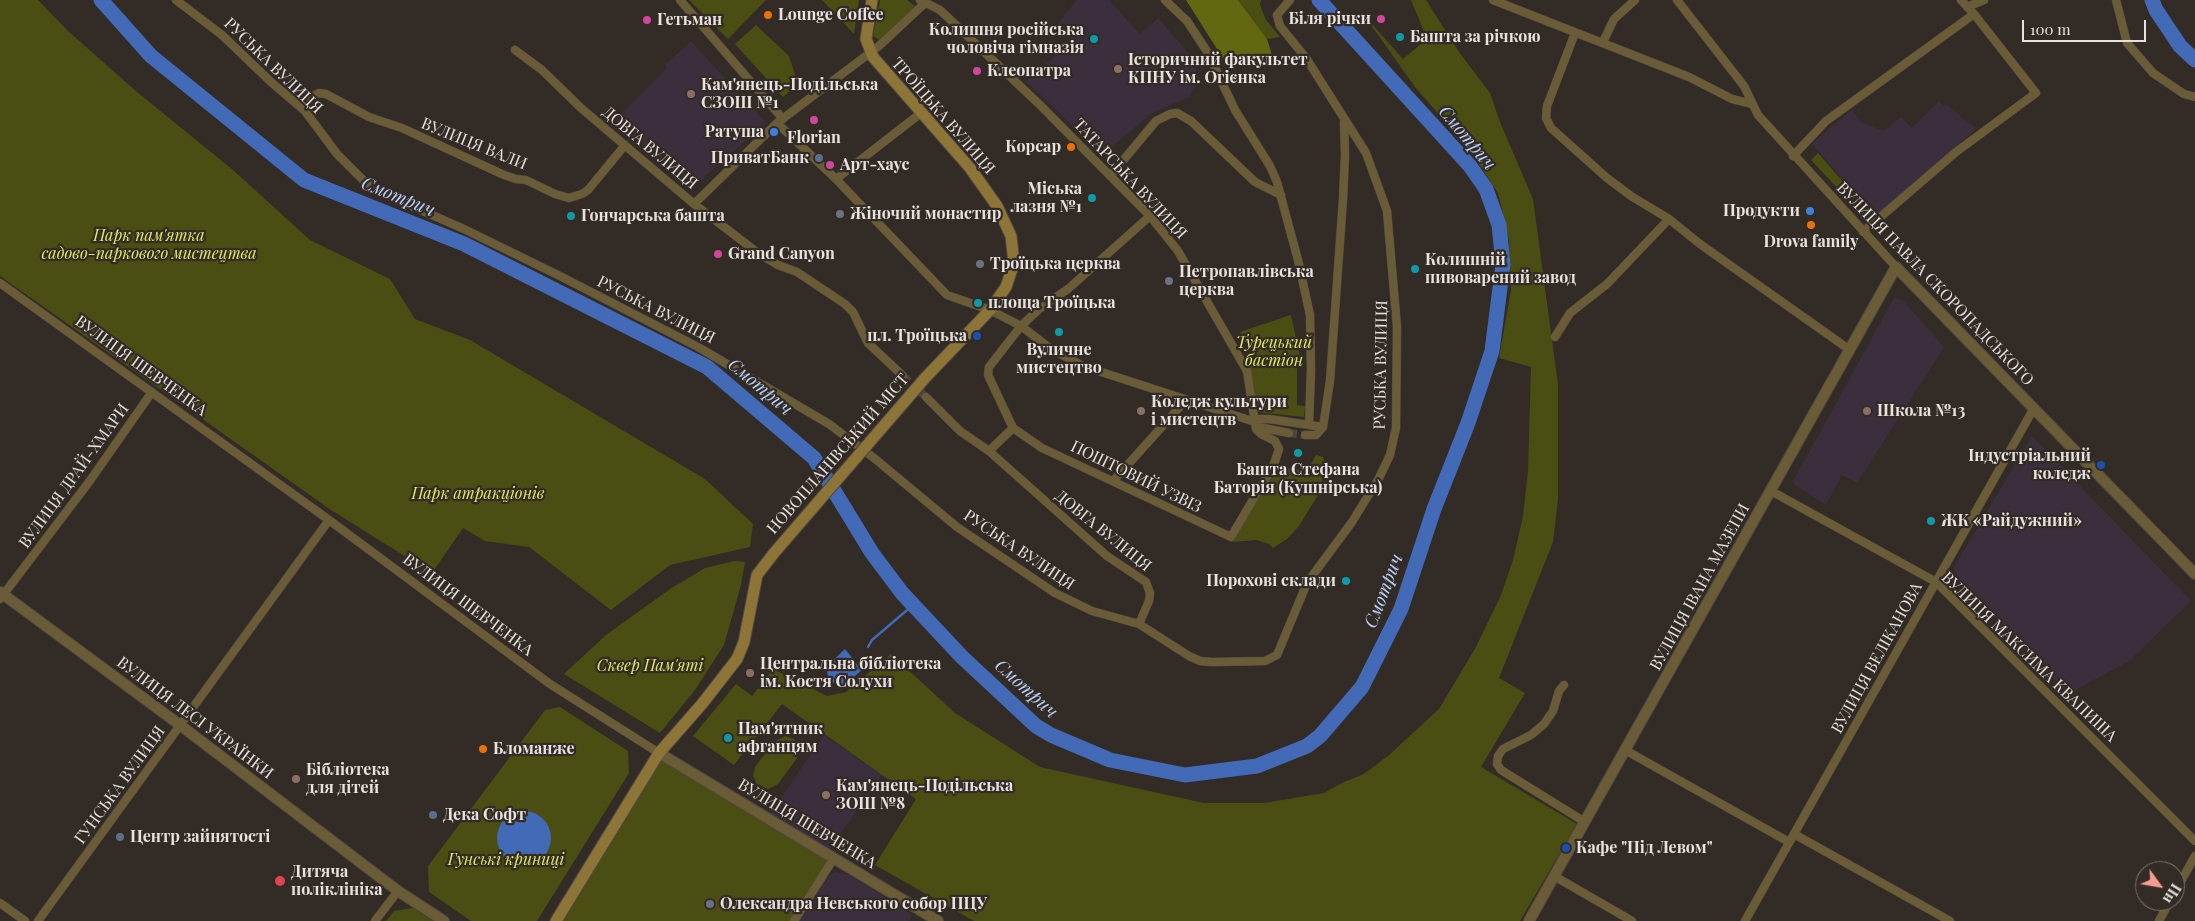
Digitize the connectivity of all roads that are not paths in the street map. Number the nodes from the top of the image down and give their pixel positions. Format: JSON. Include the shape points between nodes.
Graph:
{"nodes":[{"id":1,"x":176,"y":0,"type":"edge"},
{"id":2,"x":680,"y":0,"type":"edge"},
{"id":3,"x":872,"y":0,"type":"edge"},
{"id":4,"x":1165,"y":0,"type":"edge"},
{"id":5,"x":1290,"y":0,"type":"edge"},
{"id":6,"x":1493,"y":0,"type":"edge"},
{"id":7,"x":1635,"y":0,"type":"edge"},
{"id":8,"x":1677,"y":0,"type":"edge"},
{"id":9,"x":1961,"y":0,"type":"edge"},
{"id":10,"x":1984,"y":0,"type":"edge"},
{"id":11,"x":2116,"y":0,"type":"edge"},
{"id":12,"x":923,"y":2,"type":"edge"},
{"id":13,"x":1967,"y":7,"type":"junction"},
{"id":14,"x":1974,"y":14,"type":"junction"},
{"id":15,"x":1576,"y":33,"type":"junction"},
{"id":16,"x":1603,"y":42,"type":"junction"},
{"id":17,"x":514,"y":50,"type":"dead end"},
{"id":18,"x":870,"y":51,"type":"junction"},
{"id":19,"x":2195,"y":97,"type":"edge"},
{"id":20,"x":1752,"y":104,"type":"junction"},
{"id":21,"x":304,"y":111,"type":"junction"},
{"id":22,"x":921,"y":113,"type":"junction"},
{"id":23,"x":1344,"y":120,"type":"junction"},
{"id":24,"x":780,"y":121,"type":"junction"},
{"id":25,"x":624,"y":145,"type":"junction"},
{"id":26,"x":1793,"y":156,"type":"junction"},
{"id":27,"x":1110,"y":176,"type":"junction"},
{"id":28,"x":836,"y":179,"type":"junction"},
{"id":29,"x":1280,"y":195,"type":"junction"},
{"id":30,"x":694,"y":204,"type":"junction"},
{"id":31,"x":1150,"y":216,"type":"junction"},
{"id":32,"x":1669,"y":219,"type":"junction"},
{"id":33,"x":1864,"y":232,"type":"junction"},
{"id":34,"x":1896,"y":267,"type":"junction"},
{"id":35,"x":0,"y":283,"type":"edge"},
{"id":36,"x":990,"y":310,"type":"junction"},
{"id":37,"x":1021,"y":326,"type":"junction"},
{"id":38,"x":1554,"y":337,"type":"dead end"},
{"id":39,"x":1850,"y":350,"type":"junction"},
{"id":40,"x":903,"y":376,"type":"tunnel mouth"},
{"id":41,"x":926,"y":378,"type":"joint"},
{"id":42,"x":152,"y":392,"type":"junction"},
{"id":43,"x":926,"y":397,"type":"tunnel mouth"},
{"id":44,"x":1186,"y":400,"type":"junction"},
{"id":45,"x":2034,"y":408,"type":"junction"},
{"id":46,"x":1255,"y":422,"type":"junction"},
{"id":47,"x":1309,"y":424,"type":"junction"},
{"id":48,"x":1323,"y":427,"type":"junction"},
{"id":49,"x":1013,"y":428,"type":"junction"},
{"id":50,"x":1289,"y":433,"type":"tunnel mouth"},
{"id":51,"x":1306,"y":435,"type":"tunnel mouth"},
{"id":52,"x":989,"y":452,"type":"junction"},
{"id":53,"x":1114,"y":480,"type":"junction"},
{"id":54,"x":1771,"y":491,"type":"junction"},
{"id":55,"x":329,"y":520,"type":"junction"},
{"id":56,"x":2194,"y":571,"type":"edge"},
{"id":57,"x":1936,"y":582,"type":"junction"},
{"id":58,"x":1,"y":595,"type":"edge"},
{"id":59,"x":1139,"y":624,"type":"junction"},
{"id":60,"x":1564,"y":685,"type":"dead end"},
{"id":61,"x":180,"y":725,"type":"junction"},
{"id":62,"x":1625,"y":750,"type":"junction"},
{"id":63,"x":659,"y":753,"type":"junction"},
{"id":64,"x":1584,"y":822,"type":"junction"},
{"id":65,"x":1794,"y":834,"type":"junction"},
{"id":66,"x":2195,"y":841,"type":"edge"},
{"id":67,"x":1790,"y":842,"type":"junction"},
{"id":68,"x":2195,"y":856,"type":"edge"},
{"id":69,"x":834,"y":858,"type":"junction"},
{"id":70,"x":2185,"y":874,"type":"edge"},
{"id":71,"x":1554,"y":876,"type":"junction"},
{"id":72,"x":398,"y":891,"type":"junction"},
{"id":73,"x":0,"y":902,"type":"edge"},
{"id":74,"x":25,"y":921,"type":"edge"},
{"id":75,"x":38,"y":921,"type":"edge"},
{"id":76,"x":375,"y":921,"type":"edge"},
{"id":77,"x":444,"y":921,"type":"edge"},
{"id":78,"x":556,"y":921,"type":"edge"},
{"id":79,"x":794,"y":921,"type":"edge"},
{"id":80,"x":938,"y":921,"type":"edge"},
{"id":81,"x":1529,"y":921,"type":"edge"},
{"id":82,"x":1632,"y":921,"type":"edge"},
{"id":83,"x":1745,"y":921,"type":"edge"},
{"id":84,"x":1950,"y":921,"type":"edge"}],
"edges":[{"from":1,"to":21,"type":"street","name":"РУСЬКА ВУЛИЦЯ","via":[[222,35]]},
{"from":2,"to":24,"type":"street"},
{"from":3,"to":18,"type":"main road","via":[[866,39]]},
{"from":4,"to":29,"type":"street","via":[[1187,21],[1208,53],[1235,110],[1274,174]]},
{"from":5,"to":23,"type":"street","name":"РУСЬКА ВУЛИЦЯ","via":[[1277,15],[1280,26],[1306,58]]},
{"from":6,"to":15,"type":"street"},
{"from":7,"to":16,"type":"street","via":[[1614,19]]},
{"from":8,"to":20,"type":"street","name":"ВУЛИЦЯ ПАВЛА СКОРОПАДСЬКОГО","via":[[1744,86]]},
{"from":9,"to":13,"type":"street"},
{"from":10,"to":13,"type":"street"},
{"from":11,"to":19,"type":"street","via":[[2127,43],[2153,73],[2184,94]]},
{"from":12,"to":18,"type":"street"},
{"from":12,"to":27,"type":"street","name":"ТАТАРСЬКА ВУЛИЦЯ","via":[[940,10]]},
{"from":13,"to":14,"type":"street"},
{"from":14,"to":26,"type":"street","via":[[1826,122]]},
{"from":14,"to":33,"type":"street","via":[[2036,93],[1956,152]]},
{"from":15,"to":16,"type":"street"},
{"from":15,"to":32,"type":"street","via":[[1547,106],[1548,123],[1602,174]]},
{"from":16,"to":20,"type":"street","via":[[1689,77],[1732,99]]},
{"from":17,"to":25,"type":"street","name":"ДОВГА ВУЛИЦЯ","via":[[542,70]]},
{"from":18,"to":22,"type":"main road","name":"ТРОЇЦЬКА ВУЛИЦЯ","via":[[877,65]]},
{"from":18,"to":24,"type":"street"},
{"from":20,"to":26,"type":"street","name":"ВУЛИЦЯ ПАВЛА СКОРОПАДСЬКОГО"},
{"from":21,"to":25,"type":"street","name":"ВУЛИЦЯ ВАЛИ","via":[[313,96],[326,94],[369,117],[402,128],[504,175],[526,180],[569,198],[588,190]]},
{"from":21,"to":59,"type":"street","name":"РУСЬКА ВУЛИЦЯ","via":[[337,154],[368,184],[384,194],[464,229],[698,347],[835,429],[957,527],[1055,593],[1092,611]]},
{"from":22,"to":28,"type":"street"},
{"from":22,"to":36,"type":"main road","name":"ТРОЇЦЬКА ВУЛИЦЯ","via":[[970,168],[997,206],[1011,236],[1014,264],[1006,287]]},
{"from":23,"to":48,"type":"street","via":[[1344,199],[1330,381]]},
{"from":23,"to":59,"type":"street","name":"РУСЬКА ВУЛИЦЯ","via":[[1366,153],[1387,211],[1396,291],[1397,337],[1396,428],[1390,456],[1352,522],[1306,583],[1277,655],[1266,661],[1200,661]]},
{"from":24,"to":28,"type":"street"},
{"from":24,"to":30,"type":"street"},
{"from":25,"to":30,"type":"street","name":"ДОВГА ВУЛИЦЯ"},
{"from":26,"to":33,"type":"street","name":"ВУЛИЦЯ ПАВЛА СКОРОПАДСЬКОГО"},
{"from":27,"to":29,"type":"street","via":[[1156,121],[1177,113],[1191,121],[1255,182]]},
{"from":27,"to":31,"type":"street","name":"ТАТАРСЬКА ВУЛИЦЯ"},
{"from":28,"to":36,"type":"street","via":[[947,295]]},
{"from":29,"to":47,"type":"street","via":[[1310,315],[1312,370]]},
{"from":30,"to":40,"type":"street","name":"ДОВГА ВУЛИЦЯ","via":[[766,259],[797,272],[839,298],[853,312],[874,351]]},
{"from":31,"to":37,"type":"street"},
{"from":31,"to":46,"type":"street","name":"ТАТАРСЬКА ВУЛИЦЯ","via":[[1178,250],[1247,371]]},
{"from":32,"to":38,"type":"street","via":[[1606,284],[1575,307]]},
{"from":32,"to":39,"type":"street"},
{"from":33,"to":34,"type":"street","name":"ВУЛИЦЯ ПАВЛА СКОРОПАДСЬКОГО"},
{"from":34,"to":39,"type":"street","name":"ВУЛИЦЯ ІВАНА МАЗЕПИ"},
{"from":34,"to":45,"type":"street","name":"ВУЛИЦЯ ПАВЛА СКОРОПАДСЬКОГО"},
{"from":35,"to":42,"type":"street","name":"ВУЛИЦЯ ШЕВЧЕНКА"},
{"from":36,"to":37,"type":"street"},
{"from":36,"to":41,"type":"main road","name":"ТРОЇЦЬКА ВУЛИЦЯ"},
{"from":37,"to":44,"type":"street","via":[[1051,350],[1083,366]]},
{"from":37,"to":49,"type":"street","via":[[989,367],[988,375]]},
{"from":39,"to":54,"type":"street","name":"ВУЛИЦЯ ІВАНА МАЗЕПИ"},
{"from":41,"to":63,"type":"main road","name":"НОВОПЛАНІВСЬКИЙ МІСТ","bridge":true,"via":[[757,575],[744,642],[737,660]]},
{"from":42,"to":55,"type":"street","name":"ВУЛИЦЯ ШЕВЧЕНКА"},
{"from":42,"to":58,"type":"street","name":"ВУЛИЦЯ ДРАЙ-ХМАРИ","via":[[89,482]]},
{"from":43,"to":52,"type":"street","name":"ДОВГА ВУЛИЦЯ","via":[[960,431]]},
{"from":44,"to":46,"type":"street"},
{"from":44,"to":53,"type":"street"},
{"from":45,"to":56,"type":"street","name":"ВУЛИЦЯ ПАВЛА СКОРОПАДСЬКОГО"},
{"from":45,"to":57,"type":"street","name":"ВУЛИЦЯ ВЕЛІКАНОВА"},
{"from":46,"to":47,"type":"street","via":[[1269,419]]},
{"from":46,"to":50,"type":"street","via":[[1258,427]]},
{"from":46,"to":53,"type":"street","name":"ПОШТОВИЙ УЗВІЗ","via":[[1258,432],[1275,441],[1279,449],[1274,464],[1231,537]]},
{"from":47,"to":48,"type":"street"},
{"from":48,"to":51,"type":"street","via":[[1316,434]]},
{"from":49,"to":52,"type":"street"},
{"from":49,"to":53,"type":"street","name":"ПОШТОВИЙ УЗВІЗ","via":[[1042,448]]},
{"from":52,"to":59,"type":"street","name":"ДОВГА ВУЛИЦЯ","via":[[1107,556],[1146,582],[1150,593]]},
{"from":54,"to":57,"type":"street","name":"ВУЛИЦЯ МАКСИМА КВАПИША"},
{"from":54,"to":62,"type":"street","name":"ВУЛИЦЯ ІВАНА МАЗЕПИ"},
{"from":55,"to":61,"type":"street","name":"ГУНСЬКА ВУЛИЦЯ"},
{"from":55,"to":63,"type":"street","name":"ВУЛИЦЯ ШЕВЧЕНКА","via":[[550,684]]},
{"from":57,"to":65,"type":"street","name":"ВУЛИЦЯ ВЕЛІКАНОВА"},
{"from":57,"to":66,"type":"street","name":"ВУЛИЦЯ МАКСИМА КВАПИША"},
{"from":58,"to":61,"type":"street","name":"ВУЛИЦЯ ЛЕСІ УКРАЇНКИ"},
{"from":60,"to":64,"type":"street","via":[[1544,724],[1531,735],[1503,749],[1497,764],[1501,770]]},
{"from":61,"to":72,"type":"street","name":"ВУЛИЦЯ ЛЕСІ УКРАЇНКИ"},
{"from":61,"to":75,"type":"street","name":"ГУНСЬКА ВУЛИЦЯ"},
{"from":62,"to":64,"type":"street","name":"ВУЛИЦЯ ІВАНА МАЗЕПИ"},
{"from":62,"to":67,"type":"street"},
{"from":63,"to":69,"type":"street","name":"ВУЛИЦЯ ШЕВЧЕНКА"},
{"from":63,"to":78,"type":"main road","name":"НОВОПЛАНІВСЬКИЙ МІСТ"},
{"from":64,"to":71,"type":"street","name":"ВУЛИЦЯ ІВАНА МАЗЕПИ"},
{"from":65,"to":67,"type":"street","name":"ВУЛИЦЯ ВЕЛІКАНОВА"},
{"from":65,"to":84,"type":"street"},
{"from":67,"to":83,"type":"street","name":"ВУЛИЦЯ ВЕЛІКАНОВА"},
{"from":68,"to":70,"type":"street"},
{"from":69,"to":79,"type":"street"},
{"from":69,"to":80,"type":"street","name":"ВУЛИЦЯ ШЕВЧЕНКА"},
{"from":71,"to":81,"type":"street","name":"ВУЛИЦЯ ІВАНА МАЗЕПИ"},
{"from":71,"to":82,"type":"street"},
{"from":72,"to":76,"type":"street"},
{"from":72,"to":77,"type":"street","name":"ВУЛИЦЯ ЛЕСІ УКРАЇНКИ"},
{"from":73,"to":74,"type":"street"}]}
